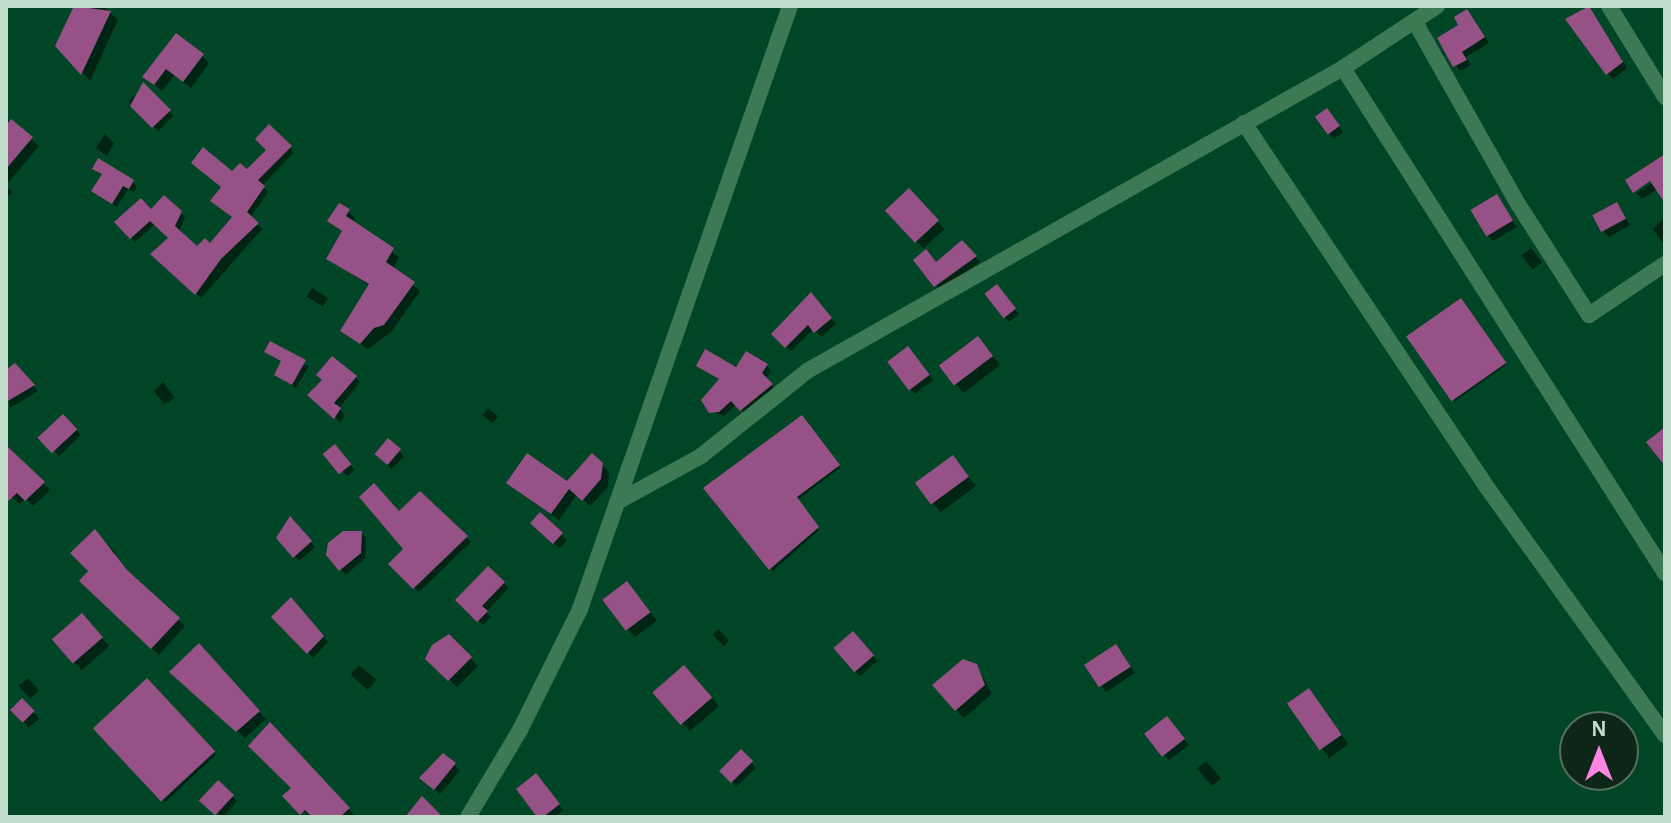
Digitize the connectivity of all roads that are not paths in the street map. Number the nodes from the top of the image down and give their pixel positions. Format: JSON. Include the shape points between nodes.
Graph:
{"nodes":[{"id":1,"x":790,"y":6,"type":"edge"},
{"id":2,"x":1437,"y":6,"type":"edge"},
{"id":3,"x":1609,"y":6,"type":"edge"},
{"id":4,"x":1415,"y":22,"type":"junction"},
{"id":5,"x":1343,"y":68,"type":"junction"},
{"id":6,"x":1665,"y":97,"type":"edge"},
{"id":7,"x":1244,"y":123,"type":"junction"},
{"id":8,"x":1665,"y":264,"type":"edge"},
{"id":9,"x":617,"y":502,"type":"junction"},
{"id":10,"x":1665,"y":573,"type":"edge"},
{"id":11,"x":1665,"y":735,"type":"edge"},
{"id":12,"x":468,"y":817,"type":"edge"}],
"edges":[{"from":1,"to":9,"type":"street"},
{"from":2,"to":4,"type":"street"},
{"from":3,"to":6,"type":"street"},
{"from":4,"to":5,"type":"street"},
{"from":4,"to":8,"type":"street","via":[[1518,204],[1589,315]]},
{"from":5,"to":7,"type":"street"},
{"from":5,"to":10,"type":"street"},
{"from":7,"to":9,"type":"street","via":[[807,371],[701,456]]},
{"from":7,"to":11,"type":"street","via":[[1486,486]]},
{"from":9,"to":12,"type":"street","via":[[580,609],[520,730]]}]}
